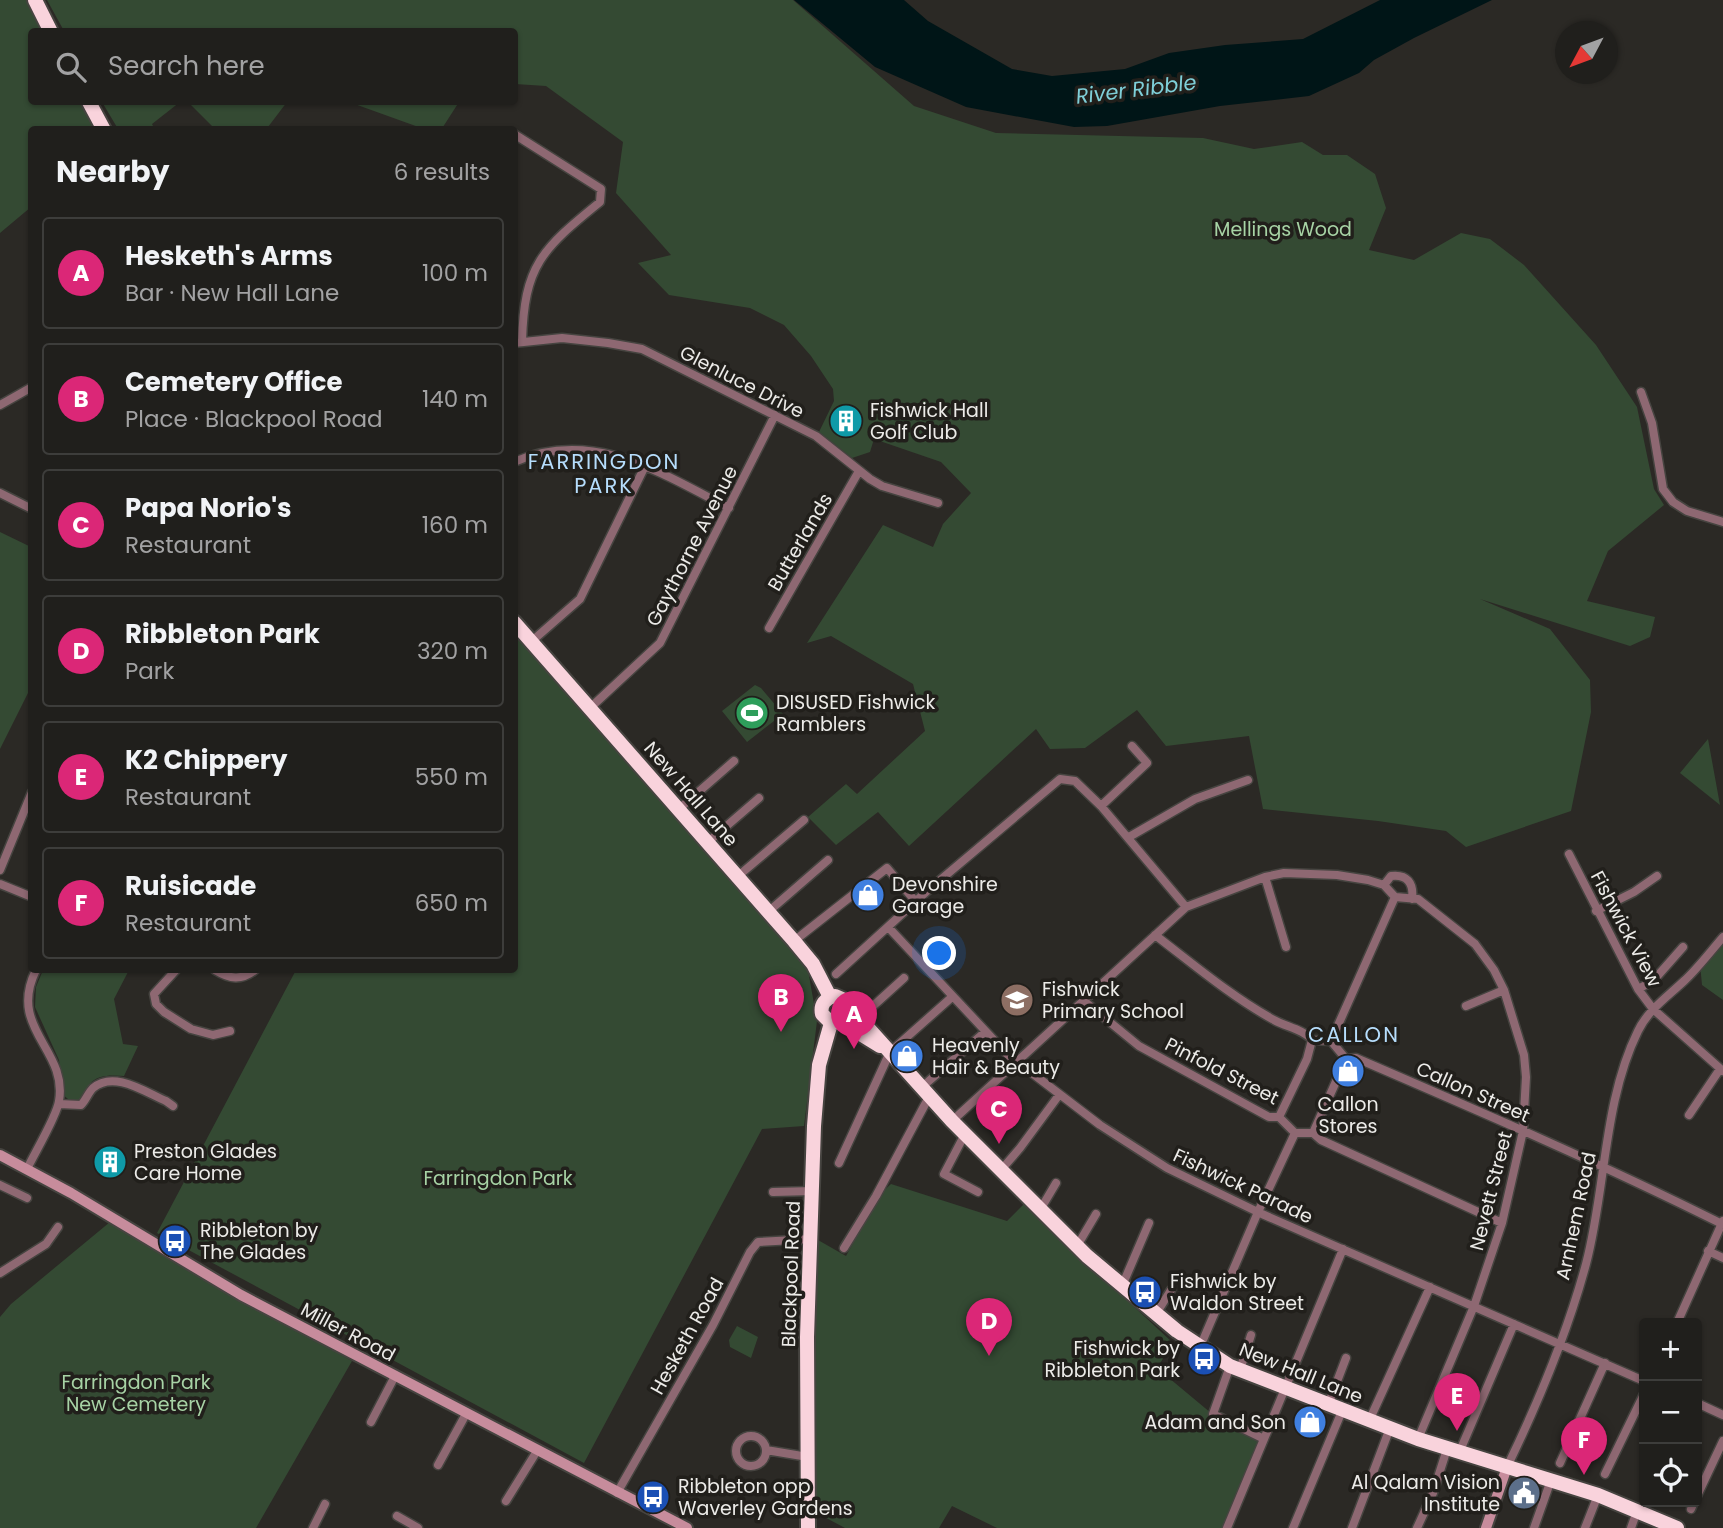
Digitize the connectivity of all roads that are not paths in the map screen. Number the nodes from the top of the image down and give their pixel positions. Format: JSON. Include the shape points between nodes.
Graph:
{"nodes":[{"id":1,"x":35,"y":0,"type":"edge"},
{"id":2,"x":49,"y":28,"type":"edge"},
{"id":3,"x":91,"y":105,"type":"edge"},
{"id":4,"x":102,"y":126,"type":"edge"},
{"id":5,"x":518,"y":137,"type":"edge"},
{"id":6,"x":518,"y":343,"type":"edge"},
{"id":7,"x":28,"y":389,"type":"edge"},
{"id":8,"x":1641,"y":393,"type":"dead end"},
{"id":9,"x":0,"y":405,"type":"edge"},
{"id":10,"x":775,"y":415,"type":"junction"},
{"id":11,"x":518,"y":461,"type":"edge"},
{"id":12,"x":646,"y":464,"type":"junction"},
{"id":13,"x":859,"y":471,"type":"junction"},
{"id":14,"x":0,"y":493,"type":"edge"},
{"id":15,"x":938,"y":502,"type":"dead end"},
{"id":16,"x":28,"y":507,"type":"edge"},
{"id":17,"x":729,"y":508,"type":"junction"},
{"id":18,"x":1723,"y":522,"type":"edge"},
{"id":19,"x":518,"y":626,"type":"edge"},
{"id":20,"x":769,"y":628,"type":"dead end"},
{"id":21,"x":532,"y":641,"type":"junction"},
{"id":22,"x":590,"y":708,"type":"junction"},
{"id":23,"x":1132,"y":746,"type":"dead end"},
{"id":24,"x":734,"y":761,"type":"dead end"},
{"id":25,"x":1248,"y":780,"type":"dead end"},
{"id":26,"x":759,"y":798,"type":"dead end"},
{"id":27,"x":28,"y":801,"type":"edge"},
{"id":28,"x":1101,"y":806,"type":"junction"},
{"id":29,"x":679,"y":809,"type":"junction"},
{"id":30,"x":804,"y":820,"type":"dead end"},
{"id":31,"x":1129,"y":837,"type":"junction"},
{"id":32,"x":708,"y":842,"type":"junction"},
{"id":33,"x":1569,"y":854,"type":"dead end"},
{"id":34,"x":828,"y":860,"type":"dead end"},
{"id":35,"x":0,"y":867,"type":"edge"},
{"id":36,"x":1657,"y":876,"type":"dead end"},
{"id":37,"x":737,"y":877,"type":"junction"},
{"id":38,"x":1265,"y":877,"type":"junction"},
{"id":39,"x":0,"y":884,"type":"edge"},
{"id":40,"x":1384,"y":885,"type":"junction"},
{"id":41,"x":28,"y":895,"type":"edge"},
{"id":42,"x":1395,"y":897,"type":"junction"},
{"id":43,"x":1412,"y":898,"type":"junction"},
{"id":44,"x":916,"y":902,"type":"junction"},
{"id":45,"x":1186,"y":907,"type":"junction"},
{"id":46,"x":1596,"y":911,"type":"junction"},
{"id":47,"x":768,"y":912,"type":"junction"},
{"id":48,"x":889,"y":928,"type":"junction"},
{"id":49,"x":1155,"y":935,"type":"junction"},
{"id":50,"x":1723,"y":937,"type":"edge"},
{"id":51,"x":794,"y":941,"type":"junction"},
{"id":52,"x":1286,"y":947,"type":"dead end"},
{"id":53,"x":1683,"y":947,"type":"dead end"},
{"id":54,"x":34,"y":973,"type":"edge"},
{"id":55,"x":173,"y":973,"type":"edge"},
{"id":56,"x":221,"y":973,"type":"edge"},
{"id":57,"x":251,"y":973,"type":"edge"},
{"id":58,"x":836,"y":974,"type":"dead end"},
{"id":59,"x":904,"y":978,"type":"dead end"},
{"id":60,"x":1638,"y":989,"type":"junction"},
{"id":61,"x":1504,"y":990,"type":"junction"},
{"id":62,"x":830,"y":997,"type":"junction"},
{"id":63,"x":952,"y":997,"type":"junction"},
{"id":64,"x":1084,"y":1001,"type":"junction"},
{"id":65,"x":1466,"y":1006,"type":"dead end"},
{"id":66,"x":1653,"y":1009,"type":"junction"},
{"id":67,"x":845,"y":1017,"type":"junction"},
{"id":68,"x":230,"y":1031,"type":"dead end"},
{"id":69,"x":985,"y":1032,"type":"junction"},
{"id":70,"x":1312,"y":1040,"type":"junction"},
{"id":71,"x":1331,"y":1041,"type":"junction"},
{"id":72,"x":890,"y":1052,"type":"junction"},
{"id":73,"x":1346,"y":1059,"type":"junction"},
{"id":74,"x":1016,"y":1061,"type":"junction"},
{"id":75,"x":1722,"y":1070,"type":"edge"},
{"id":76,"x":926,"y":1091,"type":"junction"},
{"id":77,"x":1059,"y":1095,"type":"junction"},
{"id":78,"x":59,"y":1104,"type":"junction"},
{"id":79,"x":173,"y":1106,"type":"dead end"},
{"id":80,"x":1689,"y":1115,"type":"dead end"},
{"id":81,"x":1279,"y":1117,"type":"junction"},
{"id":82,"x":952,"y":1121,"type":"junction"},
{"id":83,"x":1523,"y":1130,"type":"junction"},
{"id":84,"x":1295,"y":1133,"type":"junction"},
{"id":85,"x":1313,"y":1133,"type":"junction"},
{"id":86,"x":965,"y":1134,"type":"junction"},
{"id":87,"x":0,"y":1155,"type":"edge"},
{"id":88,"x":839,"y":1163,"type":"dead end"},
{"id":89,"x":1604,"y":1167,"type":"junction"},
{"id":90,"x":27,"y":1169,"type":"junction"},
{"id":91,"x":1001,"y":1170,"type":"junction"},
{"id":92,"x":1056,"y":1183,"type":"dead end"},
{"id":93,"x":0,"y":1185,"type":"edge"},
{"id":94,"x":813,"y":1191,"type":"junction"},
{"id":95,"x":773,"y":1192,"type":"dead end"},
{"id":96,"x":978,"y":1192,"type":"dead end"},
{"id":97,"x":27,"y":1198,"type":"dead end"},
{"id":98,"x":1040,"y":1210,"type":"junction"},
{"id":99,"x":1258,"y":1212,"type":"junction"},
{"id":100,"x":1096,"y":1214,"type":"dead end"},
{"id":101,"x":1149,"y":1223,"type":"dead end"},
{"id":102,"x":1502,"y":1223,"type":"junction"},
{"id":103,"x":1722,"y":1223,"type":"edge"},
{"id":104,"x":58,"y":1227,"type":"dead end"},
{"id":105,"x":812,"y":1239,"type":"junction"},
{"id":106,"x":1077,"y":1246,"type":"junction"},
{"id":107,"x":845,"y":1248,"type":"dead end"},
{"id":108,"x":1343,"y":1249,"type":"junction"},
{"id":109,"x":1708,"y":1251,"type":"junction"},
{"id":110,"x":1723,"y":1258,"type":"edge"},
{"id":111,"x":2,"y":1268,"type":"edge"},
{"id":112,"x":1122,"y":1286,"type":"junction"},
{"id":113,"x":1430,"y":1287,"type":"junction"},
{"id":114,"x":1171,"y":1290,"type":"dead end"},
{"id":115,"x":1474,"y":1307,"type":"junction"},
{"id":116,"x":1156,"y":1314,"type":"junction"},
{"id":117,"x":1678,"y":1318,"type":"edge"},
{"id":118,"x":1514,"y":1324,"type":"junction"},
{"id":119,"x":1251,"y":1335,"type":"dead end"},
{"id":120,"x":1559,"y":1343,"type":"junction"},
{"id":121,"x":1200,"y":1347,"type":"junction"},
{"id":122,"x":1346,"y":1358,"type":"dead end"},
{"id":123,"x":1605,"y":1363,"type":"junction"},
{"id":124,"x":1235,"y":1368,"type":"junction"},
{"id":125,"x":395,"y":1376,"type":"junction"},
{"id":126,"x":1639,"y":1379,"type":"edge"},
{"id":127,"x":1286,"y":1388,"type":"junction"},
{"id":128,"x":1639,"y":1404,"type":"edge"},
{"id":129,"x":1328,"y":1405,"type":"junction"},
{"id":130,"x":1702,"y":1405,"type":"edge"},
{"id":131,"x":1342,"y":1411,"type":"junction"},
{"id":132,"x":466,"y":1414,"type":"junction"},
{"id":133,"x":1723,"y":1415,"type":"edge"},
{"id":134,"x":1369,"y":1421,"type":"junction"},
{"id":135,"x":371,"y":1422,"type":"dead end"},
{"id":136,"x":1390,"y":1428,"type":"junction"},
{"id":137,"x":1418,"y":1438,"type":"junction"},
{"id":138,"x":1264,"y":1439,"type":"junction"},
{"id":139,"x":1723,"y":1441,"type":"edge"},
{"id":140,"x":766,"y":1450,"type":"dead end"},
{"id":141,"x":537,"y":1451,"type":"junction"},
{"id":142,"x":1453,"y":1451,"type":"junction"},
{"id":143,"x":808,"y":1457,"type":"junction"},
{"id":144,"x":1560,"y":1463,"type":"dead end"},
{"id":145,"x":438,"y":1465,"type":"dead end"},
{"id":146,"x":1507,"y":1467,"type":"junction"},
{"id":147,"x":1605,"y":1474,"type":"dead end"},
{"id":148,"x":1551,"y":1480,"type":"junction"},
{"id":149,"x":1702,"y":1485,"type":"edge"},
{"id":150,"x":617,"y":1493,"type":"junction"},
{"id":151,"x":1598,"y":1495,"type":"junction"},
{"id":152,"x":506,"y":1501,"type":"dead end"},
{"id":153,"x":325,"y":1504,"type":"dead end"},
{"id":154,"x":1637,"y":1511,"type":"junction"},
{"id":155,"x":397,"y":1516,"type":"dead end"},
{"id":156,"x":682,"y":1527,"type":"edge"},
{"id":157,"x":313,"y":1528,"type":"edge"},
{"id":158,"x":418,"y":1528,"type":"edge"},
{"id":159,"x":808,"y":1528,"type":"edge"},
{"id":160,"x":1227,"y":1528,"type":"edge"},
{"id":161,"x":1293,"y":1528,"type":"edge"},
{"id":162,"x":1352,"y":1528,"type":"edge"},
{"id":163,"x":1418,"y":1528,"type":"edge"},
{"id":164,"x":1486,"y":1528,"type":"edge"},
{"id":165,"x":1534,"y":1528,"type":"edge"},
{"id":166,"x":1585,"y":1528,"type":"edge"},
{"id":167,"x":1631,"y":1528,"type":"edge"},
{"id":168,"x":1677,"y":1528,"type":"edge"}],
"edges":[{"from":1,"to":2,"type":"highway"},
{"from":3,"to":4,"type":"highway"},
{"from":5,"to":6,"type":"street","via":[[601,189],[600,202],[559,236],[534,268]]},
{"from":6,"to":10,"type":"street","name":"Glenluce Drive","via":[[562,338],[642,349]]},
{"from":7,"to":9,"type":"street"},
{"from":8,"to":18,"type":"street","via":[[1652,423],[1663,489],[1687,511]]},
{"from":10,"to":13,"type":"street","name":"Glenluce Drive","via":[[816,436]]},
{"from":10,"to":17,"type":"street","name":"Gaythorne Avenue"},
{"from":11,"to":12,"type":"street","via":[[572,449]]},
{"from":12,"to":17,"type":"street"},
{"from":12,"to":21,"type":"street","via":[[580,599]]},
{"from":13,"to":15,"type":"street","name":"Glenluce Drive","via":[[882,486]]},
{"from":13,"to":20,"type":"street","name":"Butterlands"},
{"from":14,"to":16,"type":"street"},
{"from":17,"to":22,"type":"street","name":"Gaythorne Avenue","via":[[660,643]]},
{"from":19,"to":21,"type":"highway","name":"New Hall Lane"},
{"from":21,"to":22,"type":"highway","name":"New Hall Lane"},
{"from":22,"to":29,"type":"highway","name":"New Hall Lane"},
{"from":23,"to":28,"type":"street","via":[[1147,763]]},
{"from":24,"to":29,"type":"street"},
{"from":25,"to":31,"type":"street","via":[[1195,799]]},
{"from":26,"to":32,"type":"street"},
{"from":27,"to":35,"type":"street"},
{"from":28,"to":31,"type":"street"},
{"from":28,"to":44,"type":"street","via":[[1075,781],[1060,779]]},
{"from":29,"to":32,"type":"highway","name":"New Hall Lane"},
{"from":30,"to":37,"type":"street"},
{"from":31,"to":45,"type":"street"},
{"from":32,"to":37,"type":"highway","name":"New Hall Lane"},
{"from":33,"to":46,"type":"street","name":"Fishwick View"},
{"from":34,"to":47,"type":"street"},
{"from":36,"to":46,"type":"street"},
{"from":37,"to":47,"type":"highway","name":"New Hall Lane"},
{"from":38,"to":40,"type":"street","via":[[1337,874]]},
{"from":38,"to":45,"type":"street"},
{"from":38,"to":52,"type":"street"},
{"from":39,"to":41,"type":"street"},
{"from":40,"to":42,"type":"street"},
{"from":40,"to":43,"type":"street","via":[[1391,876],[1404,876],[1413,889]]},
{"from":42,"to":43,"type":"street"},
{"from":42,"to":71,"type":"street"},
{"from":43,"to":61,"type":"street","name":"Nevett Street","via":[[1475,944]]},
{"from":44,"to":48,"type":"street"},
{"from":44,"to":51,"type":"street","via":[[887,868]]},
{"from":45,"to":49,"type":"street"},
{"from":46,"to":60,"type":"street","name":"Fishwick View"},
{"from":47,"to":51,"type":"highway","name":"New Hall Lane"},
{"from":48,"to":58,"type":"street"},
{"from":48,"to":63,"type":"street","name":"Fishwick Parade"},
{"from":49,"to":64,"type":"street"},
{"from":49,"to":70,"type":"street","via":[[1274,1020]]},
{"from":50,"to":66,"type":"street","name":"Arnhem Road"},
{"from":51,"to":62,"type":"highway","name":"New Hall Lane","via":[[813,964]]},
{"from":53,"to":60,"type":"street","via":[[1653,981]]},
{"from":54,"to":78,"type":"street","via":[[26,1003],[58,1078]]},
{"from":55,"to":68,"type":"street","via":[[155,994],[163,1012],[204,1034]]},
{"from":56,"to":57,"type":"street","via":[[234,979]]},
{"from":59,"to":67,"type":"street"},
{"from":60,"to":66,"type":"street","name":"Fishwick View"},
{"from":61,"to":65,"type":"street"},
{"from":61,"to":83,"type":"street","name":"Nevett Street","via":[[1527,1077]]},
{"from":62,"to":67,"type":"highway","via":[[840,997]]},
{"from":62,"to":67,"type":"highway","name":"Blackpool Road","via":[[821,1010],[824,1018]]},
{"from":63,"to":69,"type":"street","name":"Fishwick Parade"},
{"from":63,"to":72,"type":"street"},
{"from":64,"to":74,"type":"street"},
{"from":64,"to":81,"type":"street","name":"Pinfold Street","via":[[1139,1045],[1269,1117]]},
{"from":66,"to":75,"type":"street","name":"Fishwick View"},
{"from":66,"to":89,"type":"street","name":"Arnhem Road","via":[[1638,1031],[1623,1069]]},
{"from":67,"to":72,"type":"highway","name":"New Hall Lane"},
{"from":67,"to":72,"type":"highway","name":"New Hall Lane"},
{"from":67,"to":94,"type":"highway","name":"Blackpool Road","via":[[819,1065]]},
{"from":69,"to":74,"type":"street","name":"Fishwick Parade"},
{"from":69,"to":76,"type":"street"},
{"from":70,"to":71,"type":"street"},
{"from":70,"to":81,"type":"street"},
{"from":71,"to":73,"type":"street"},
{"from":72,"to":76,"type":"highway","name":"New Hall Lane"},
{"from":72,"to":88,"type":"street"},
{"from":73,"to":83,"type":"street","name":"Callon Street","via":[[1356,1058]]},
{"from":73,"to":85,"type":"street"},
{"from":74,"to":77,"type":"street","name":"Fishwick Parade"},
{"from":74,"to":82,"type":"street"},
{"from":75,"to":80,"type":"street"},
{"from":76,"to":82,"type":"highway","name":"New Hall Lane"},
{"from":76,"to":107,"type":"street","via":[[876,1196]]},
{"from":77,"to":91,"type":"street"},
{"from":77,"to":99,"type":"street","name":"Fishwick Parade","via":[[1167,1168]]},
{"from":78,"to":79,"type":"street","via":[[80,1105],[95,1086],[112,1080]]},
{"from":78,"to":90,"type":"street"},
{"from":81,"to":84,"type":"street","name":"Pinfold Street"},
{"from":82,"to":86,"type":"highway","name":"New Hall Lane"},
{"from":83,"to":89,"type":"street","name":"Callon Street"},
{"from":83,"to":102,"type":"street","name":"Nevett Street"},
{"from":84,"to":85,"type":"street"},
{"from":84,"to":99,"type":"street"},
{"from":85,"to":102,"type":"street"},
{"from":86,"to":91,"type":"highway","name":"New Hall Lane"},
{"from":86,"to":96,"type":"street","via":[[944,1174]]},
{"from":87,"to":90,"type":"street","name":"Miller Road"},
{"from":89,"to":103,"type":"street","name":"Callon Street"},
{"from":89,"to":120,"type":"street","name":"Arnhem Road","via":[[1586,1264]]},
{"from":90,"to":125,"type":"street","name":"Miller Road","via":[[241,1295]]},
{"from":91,"to":98,"type":"highway","name":"New Hall Lane"},
{"from":92,"to":98,"type":"street"},
{"from":93,"to":97,"type":"street"},
{"from":94,"to":95,"type":"street"},
{"from":94,"to":105,"type":"highway","name":"Blackpool Road"},
{"from":98,"to":106,"type":"highway","name":"New Hall Lane"},
{"from":99,"to":108,"type":"street","name":"Fishwick Parade"},
{"from":99,"to":121,"type":"street"},
{"from":100,"to":106,"type":"street"},
{"from":101,"to":112,"type":"street"},
{"from":102,"to":115,"type":"street","name":"Nevett Street"},
{"from":103,"to":109,"type":"street"},
{"from":104,"to":111,"type":"street","via":[[46,1244]]},
{"from":105,"to":143,"type":"highway","name":"Blackpool Road"},
{"from":105,"to":150,"type":"street","name":"Hesketh Road","via":[[758,1242],[750,1252]]},
{"from":106,"to":112,"type":"highway","name":"New Hall Lane"},
{"from":108,"to":113,"type":"street","name":"Fishwick Parade"},
{"from":108,"to":127,"type":"street"},
{"from":109,"to":110,"type":"street"},
{"from":109,"to":117,"type":"street"},
{"from":112,"to":116,"type":"highway","name":"New Hall Lane"},
{"from":113,"to":115,"type":"street","name":"Fishwick Parade"},
{"from":113,"to":134,"type":"street"},
{"from":114,"to":116,"type":"street"},
{"from":115,"to":118,"type":"street","name":"Fishwick Parade"},
{"from":115,"to":137,"type":"street","name":"Nevett Street"},
{"from":116,"to":121,"type":"highway","name":"New Hall Lane"},
{"from":118,"to":120,"type":"street","name":"Fishwick Parade"},
{"from":118,"to":142,"type":"street"},
{"from":119,"to":124,"type":"street"},
{"from":120,"to":123,"type":"street","name":"Fishwick Parade"},
{"from":120,"to":146,"type":"street","name":"Arnhem Road"},
{"from":121,"to":124,"type":"highway","name":"New Hall Lane"},
{"from":122,"to":129,"type":"street"},
{"from":123,"to":126,"type":"street","name":"Fishwick Parade"},
{"from":123,"to":144,"type":"street"},
{"from":124,"to":127,"type":"highway","name":"New Hall Lane"},
{"from":124,"to":138,"type":"street","via":[[1213,1414]]},
{"from":125,"to":132,"type":"street","name":"Miller Road"},
{"from":125,"to":135,"type":"street"},
{"from":127,"to":129,"type":"highway","name":"New Hall Lane"},
{"from":127,"to":138,"type":"street"},
{"from":128,"to":147,"type":"street"},
{"from":129,"to":131,"type":"highway","name":"New Hall Lane"},
{"from":130,"to":133,"type":"street"},
{"from":131,"to":134,"type":"highway","name":"New Hall Lane"},
{"from":131,"to":161,"type":"street"},
{"from":132,"to":141,"type":"street","name":"Miller Road"},
{"from":132,"to":145,"type":"street"},
{"from":134,"to":136,"type":"highway","name":"New Hall Lane"},
{"from":136,"to":137,"type":"highway","name":"New Hall Lane"},
{"from":136,"to":162,"type":"street"},
{"from":137,"to":142,"type":"highway","name":"New Hall Lane"},
{"from":138,"to":160,"type":"street"},
{"from":139,"to":149,"type":"street"},
{"from":140,"to":143,"type":"street"},
{"from":141,"to":150,"type":"street","name":"Miller Road"},
{"from":141,"to":152,"type":"street"},
{"from":142,"to":146,"type":"highway","name":"New Hall Lane"},
{"from":142,"to":163,"type":"street"},
{"from":143,"to":159,"type":"highway","name":"Blackpool Road"},
{"from":146,"to":148,"type":"highway","name":"New Hall Lane"},
{"from":146,"to":164,"type":"street"},
{"from":148,"to":151,"type":"highway","name":"New Hall Lane"},
{"from":148,"to":165,"type":"street"},
{"from":150,"to":156,"type":"street","name":"Miller Road"},
{"from":151,"to":154,"type":"highway","name":"New Hall Lane"},
{"from":151,"to":166,"type":"street"},
{"from":153,"to":157,"type":"street"},
{"from":154,"to":167,"type":"street"},
{"from":154,"to":168,"type":"highway","name":"New Hall Lane"},
{"from":155,"to":158,"type":"street"}]}
